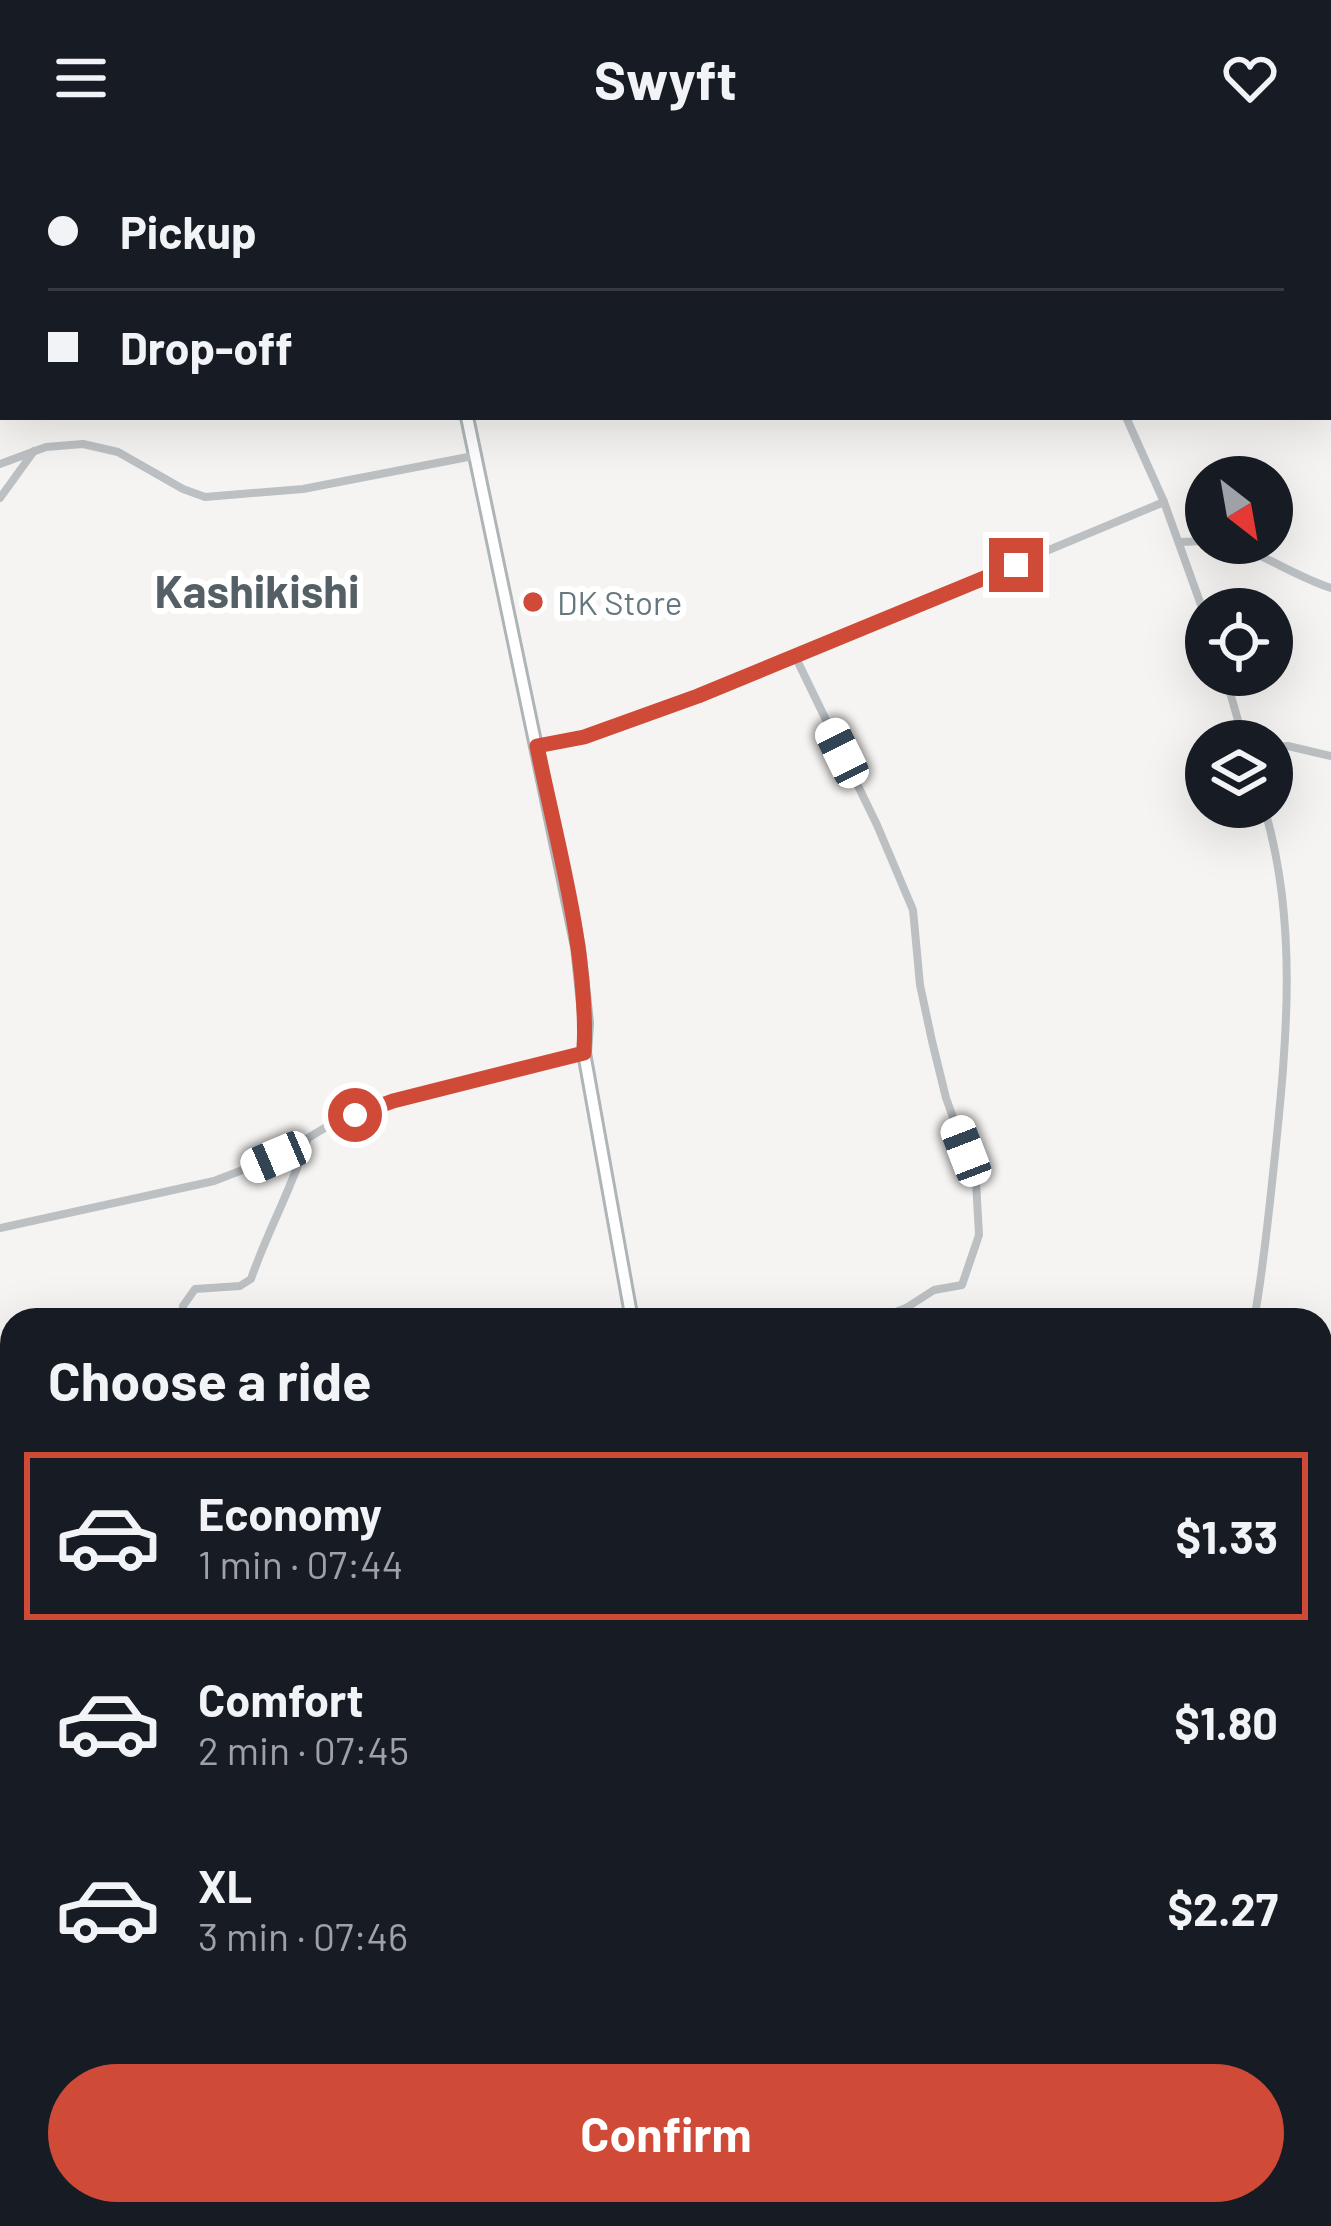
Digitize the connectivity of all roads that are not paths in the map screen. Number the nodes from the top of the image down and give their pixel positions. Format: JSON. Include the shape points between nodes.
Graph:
{"nodes":[{"id":1,"x":467,"y":420,"type":"edge"},
{"id":2,"x":1127,"y":420,"type":"edge"},
{"id":3,"x":34,"y":451,"type":"junction"},
{"id":4,"x":473,"y":456,"type":"junction"},
{"id":5,"x":0,"y":464,"type":"edge"},
{"id":6,"x":0,"y":498,"type":"edge"},
{"id":7,"x":1164,"y":502,"type":"junction"},
{"id":8,"x":1179,"y":542,"type":"junction"},
{"id":9,"x":1185,"y":542,"type":"edge"},
{"id":10,"x":1275,"y":564,"type":"edge"},
{"id":11,"x":1195,"y":588,"type":"edge"},
{"id":12,"x":1331,"y":588,"type":"edge"},
{"id":13,"x":795,"y":656,"type":"junction"},
{"id":14,"x":537,"y":746,"type":"junction"},
{"id":15,"x":1293,"y":747,"type":"edge"},
{"id":16,"x":1331,"y":756,"type":"edge"},
{"id":17,"x":1269,"y":828,"type":"edge"},
{"id":18,"x":584,"y":1053,"type":"junction"},
{"id":19,"x":307,"y":1139,"type":"junction"},
{"id":20,"x":0,"y":1228,"type":"edge"},
{"id":21,"x":183,"y":1308,"type":"edge"},
{"id":22,"x":630,"y":1308,"type":"edge"},
{"id":23,"x":906,"y":1308,"type":"edge"},
{"id":24,"x":1255,"y":1308,"type":"edge"}],
"edges":[{"from":1,"to":4,"type":"main road"},
{"from":2,"to":7,"type":"street"},
{"from":3,"to":4,"type":"street","via":[[83,444],[118,452],[205,497],[303,489]]},
{"from":3,"to":5,"type":"street"},
{"from":3,"to":6,"type":"street"},
{"from":4,"to":14,"type":"main road"},
{"from":7,"to":8,"type":"street"},
{"from":7,"to":13,"type":"street"},
{"from":8,"to":9,"type":"street"},
{"from":8,"to":11,"type":"street"},
{"from":10,"to":12,"type":"street"},
{"from":13,"to":14,"type":"street","via":[[584,737]]},
{"from":13,"to":23,"type":"street","via":[[913,910],[932,1041],[976,1181],[979,1235],[962,1285],[934,1290]]},
{"from":14,"to":18,"type":"main road","via":[[578,947]]},
{"from":15,"to":16,"type":"street"},
{"from":17,"to":24,"type":"street","via":[[1288,991]]},
{"from":18,"to":19,"type":"street","via":[[393,1101]]},
{"from":18,"to":22,"type":"main road"},
{"from":19,"to":20,"type":"street","via":[[214,1181]]},
{"from":19,"to":21,"type":"street","via":[[251,1280],[195,1289]]}]}
